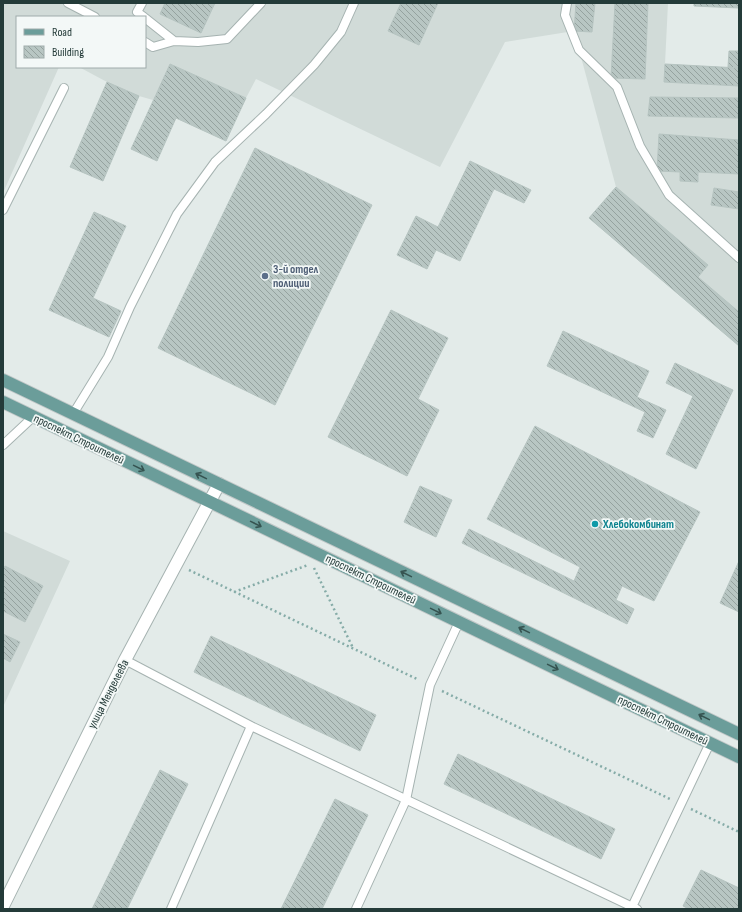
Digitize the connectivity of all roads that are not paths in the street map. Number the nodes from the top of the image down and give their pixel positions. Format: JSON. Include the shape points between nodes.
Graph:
{"nodes":[{"id":1,"x":68,"y":3,"type":"edge"},
{"id":2,"x":142,"y":3,"type":"edge"},
{"id":3,"x":261,"y":3,"type":"edge"},
{"id":4,"x":354,"y":3,"type":"edge"},
{"id":5,"x":567,"y":3,"type":"edge"},
{"id":6,"x":93,"y":16,"type":"edge"},
{"id":7,"x":143,"y":16,"type":"edge"},
{"id":8,"x":146,"y":18,"type":"edge"},
{"id":9,"x":174,"y":41,"type":"junction"},
{"id":10,"x":146,"y":42,"type":"edge"},
{"id":11,"x":64,"y":88,"type":"dead end"},
{"id":12,"x":3,"y":210,"type":"edge"},
{"id":13,"x":739,"y":258,"type":"edge"},
{"id":14,"x":3,"y":380,"type":"edge"},
{"id":15,"x":3,"y":402,"type":"edge"},
{"id":16,"x":73,"y":414,"type":"junction"},
{"id":17,"x":33,"y":417,"type":"junction"},
{"id":18,"x":3,"y":445,"type":"edge"},
{"id":19,"x":219,"y":484,"type":"junction"},
{"id":20,"x":210,"y":502,"type":"junction"},
{"id":21,"x":459,"y":622,"type":"junction"},
{"id":22,"x":125,"y":660,"type":"junction"},
{"id":23,"x":251,"y":726,"type":"junction"},
{"id":24,"x":739,"y":734,"type":"edge"},
{"id":25,"x":710,"y":743,"type":"junction"},
{"id":26,"x":739,"y":757,"type":"edge"},
{"id":27,"x":406,"y":800,"type":"junction"},
{"id":28,"x":3,"y":906,"type":"edge"},
{"id":29,"x":634,"y":908,"type":"edge"},
{"id":30,"x":171,"y":909,"type":"edge"},
{"id":31,"x":356,"y":909,"type":"edge"}],
"edges":[{"from":1,"to":6,"type":"lane"},
{"from":2,"to":7,"type":"lane","via":[[137,12]]},
{"from":3,"to":9,"type":"lane","via":[[227,39]]},
{"from":4,"to":16,"type":"lane","via":[[341,32],[314,65],[215,162],[177,214],[108,357]]},
{"from":5,"to":13,"type":"lane","via":[[565,15],[579,50],[617,87],[640,146],[669,195]]},
{"from":8,"to":9,"type":"lane"},
{"from":9,"to":10,"type":"lane","via":[[153,46]]},
{"from":11,"to":12,"type":"lane"},
{"from":14,"to":16,"type":"main road","name":"проспект Строителей"},
{"from":15,"to":17,"type":"main road","name":"проспект Строителей"},
{"from":19,"to":16,"type":"main road","name":"проспект Строителей","one_way":true},
{"from":17,"to":18,"type":"lane"},
{"from":17,"to":20,"type":"main road","name":"проспект Строителей","one_way":true},
{"from":19,"to":20,"type":"street","name":"улица Менделеева"},
{"from":24,"to":19,"type":"main road","name":"проспект Строителей","one_way":true},
{"from":20,"to":21,"type":"main road","name":"проспект Строителей","one_way":true},
{"from":20,"to":22,"type":"street","name":"улица Менделеева"},
{"from":21,"to":25,"type":"main road","name":"проспект Строителей","one_way":true},
{"from":21,"to":27,"type":"lane","via":[[430,685]]},
{"from":22,"to":23,"type":"lane"},
{"from":22,"to":28,"type":"street","name":"улица Менделеева"},
{"from":23,"to":27,"type":"lane"},
{"from":23,"to":30,"type":"lane"},
{"from":25,"to":26,"type":"main road","name":"проспект Строителей"},
{"from":25,"to":29,"type":"lane"},
{"from":27,"to":29,"type":"lane"},
{"from":27,"to":31,"type":"lane"}]}
